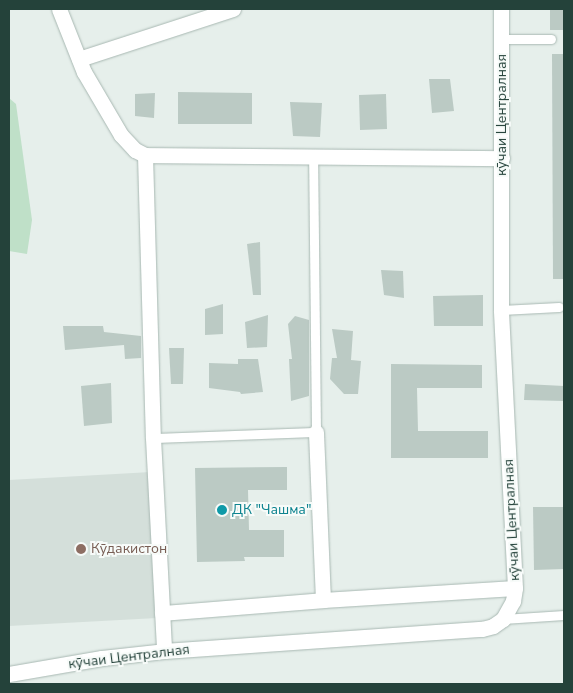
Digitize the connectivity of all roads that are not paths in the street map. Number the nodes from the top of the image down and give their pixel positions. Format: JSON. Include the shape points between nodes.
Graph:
{"nodes":[{"id":1,"x":59,"y":9,"type":"edge"},
{"id":2,"x":233,"y":9,"type":"edge"},
{"id":3,"x":501,"y":9,"type":"edge"},
{"id":4,"x":502,"y":39,"type":"junction"},
{"id":5,"x":551,"y":39,"type":"dead end"},
{"id":6,"x":79,"y":58,"type":"junction"},
{"id":7,"x":145,"y":155,"type":"junction"},
{"id":8,"x":313,"y":155,"type":"junction"},
{"id":9,"x":502,"y":158,"type":"junction"},
{"id":10,"x":559,"y":307,"type":"dead end"},
{"id":11,"x":501,"y":310,"type":"junction"},
{"id":12,"x":316,"y":432,"type":"junction"},
{"id":13,"x":153,"y":438,"type":"junction"},
{"id":14,"x":516,"y":588,"type":"junction"},
{"id":15,"x":324,"y":600,"type":"junction"},
{"id":16,"x":162,"y":613,"type":"junction"},
{"id":17,"x":564,"y":616,"type":"edge"},
{"id":18,"x":503,"y":619,"type":"junction"},
{"id":19,"x":164,"y":651,"type":"junction"},
{"id":20,"x":10,"y":675,"type":"edge"}],
"edges":[{"from":1,"to":6,"type":"street"},
{"from":2,"to":6,"type":"street"},
{"from":3,"to":4,"type":"street","name":"кӯчаи Централная"},
{"from":4,"to":5,"type":"lane"},
{"from":4,"to":9,"type":"street","name":"кӯчаи Централная"},
{"from":6,"to":7,"type":"street","via":[[121,135],[135,150]]},
{"from":7,"to":8,"type":"street"},
{"from":7,"to":13,"type":"street"},
{"from":8,"to":9,"type":"street"},
{"from":8,"to":12,"type":"lane"},
{"from":9,"to":11,"type":"street","name":"кӯчаи Централная"},
{"from":10,"to":11,"type":"lane"},
{"from":11,"to":14,"type":"street","name":"кӯчаи Централная"},
{"from":12,"to":13,"type":"lane"},
{"from":12,"to":15,"type":"street"},
{"from":13,"to":16,"type":"street"},
{"from":14,"to":15,"type":"street"},
{"from":14,"to":18,"type":"street","name":"кӯчаи Централная"},
{"from":15,"to":16,"type":"street"},
{"from":16,"to":19,"type":"street"},
{"from":17,"to":18,"type":"lane"},
{"from":18,"to":19,"type":"street","name":"кӯчаи Централная","via":[[482,629]]},
{"from":19,"to":20,"type":"street","name":"кӯчаи Централная"}]}
